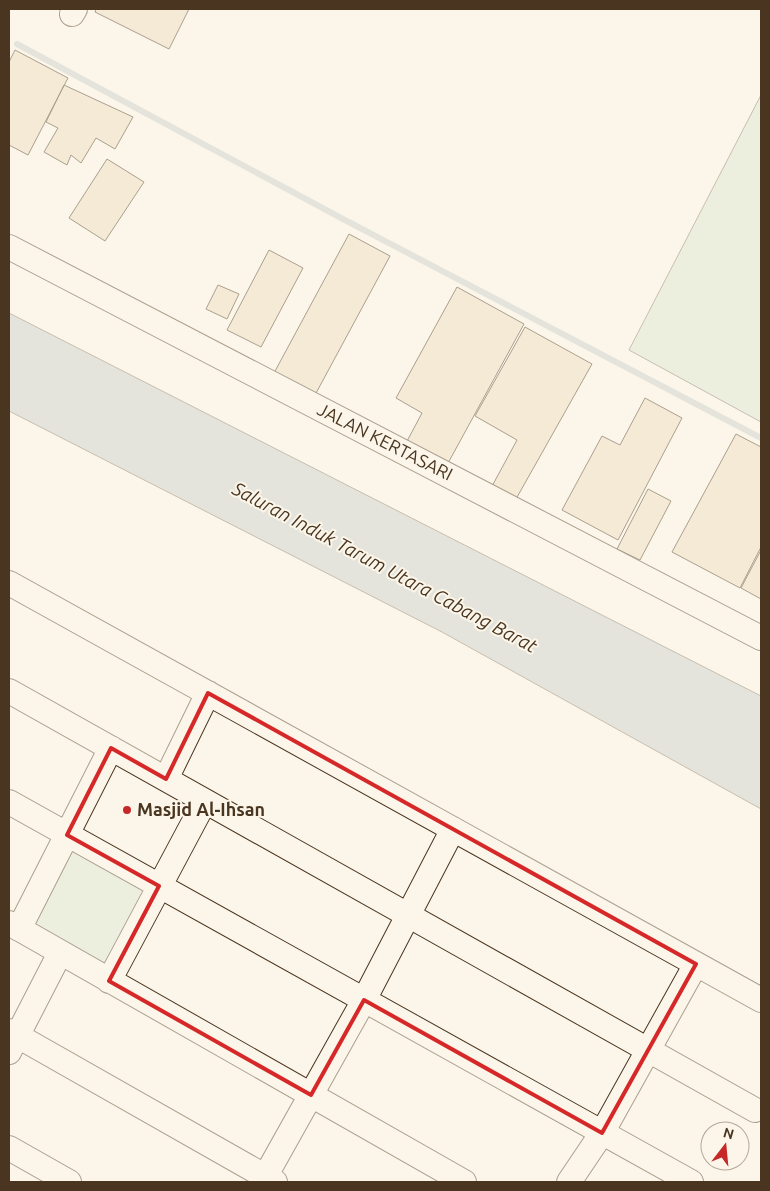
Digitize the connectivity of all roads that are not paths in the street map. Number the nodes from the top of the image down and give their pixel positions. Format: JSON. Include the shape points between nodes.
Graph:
{"nodes":[{"id":1,"x":9,"y":247,"type":"edge"},
{"id":2,"x":9,"y":583,"type":"edge"},
{"id":3,"x":761,"y":638,"type":"edge"},
{"id":4,"x":9,"y":691,"type":"edge"},
{"id":5,"x":208,"y":693,"type":"junction"},
{"id":6,"x":111,"y":748,"type":"junction"},
{"id":7,"x":166,"y":779,"type":"junction"},
{"id":8,"x":205,"y":801,"type":"junction"},
{"id":9,"x":9,"y":802,"type":"edge"},
{"id":10,"x":453,"y":829,"type":"junction"},
{"id":11,"x":67,"y":835,"type":"junction"},
{"id":12,"x":160,"y":886,"type":"junction"},
{"id":13,"x":409,"y":916,"type":"junction"},
{"id":14,"x":14,"y":926,"type":"edge"},
{"id":15,"x":60,"y":952,"type":"junction"},
{"id":16,"x":696,"y":964,"type":"junction"},
{"id":17,"x":109,"y":981,"type":"junction"},
{"id":18,"x":364,"y":1000,"type":"junction"},
{"id":19,"x":761,"y":1000,"type":"edge"},
{"id":20,"x":12,"y":1040,"type":"edge"},
{"id":21,"x":649,"y":1050,"type":"junction"},
{"id":22,"x":311,"y":1095,"type":"junction"},
{"id":23,"x":755,"y":1110,"type":"dead end"},
{"id":24,"x":602,"y":1133,"type":"junction"},
{"id":25,"x":9,"y":1148,"type":"edge"},
{"id":26,"x":270,"y":1179,"type":"edge"},
{"id":27,"x":69,"y":1182,"type":"edge"},
{"id":28,"x":464,"y":1182,"type":"edge"},
{"id":29,"x":569,"y":1182,"type":"edge"},
{"id":30,"x":691,"y":1182,"type":"edge"}],
"edges":[{"from":1,"to":3,"type":"street","name":"JALAN KERTASARI"},
{"from":2,"to":5,"type":"street"},
{"from":4,"to":6,"type":"street"},
{"from":5,"to":7,"type":"street"},
{"from":5,"to":10,"type":"street"},
{"from":6,"to":7,"type":"street"},
{"from":6,"to":11,"type":"street"},
{"from":7,"to":8,"type":"street"},
{"from":8,"to":12,"type":"street"},
{"from":8,"to":13,"type":"street"},
{"from":9,"to":11,"type":"street"},
{"from":10,"to":13,"type":"street"},
{"from":10,"to":16,"type":"street"},
{"from":11,"to":12,"type":"street"},
{"from":11,"to":14,"type":"street"},
{"from":12,"to":17,"type":"street"},
{"from":12,"to":18,"type":"street"},
{"from":13,"to":18,"type":"street"},
{"from":13,"to":21,"type":"street"},
{"from":14,"to":15,"type":"street"},
{"from":15,"to":17,"type":"street"},
{"from":15,"to":20,"type":"street"},
{"from":16,"to":19,"type":"street"},
{"from":16,"to":21,"type":"street"},
{"from":17,"to":22,"type":"street"},
{"from":18,"to":22,"type":"street"},
{"from":18,"to":24,"type":"street"},
{"from":20,"to":26,"type":"street"},
{"from":21,"to":23,"type":"street"},
{"from":21,"to":24,"type":"street"},
{"from":22,"to":26,"type":"street"},
{"from":22,"to":28,"type":"street"},
{"from":24,"to":29,"type":"street"},
{"from":24,"to":30,"type":"street"},
{"from":25,"to":27,"type":"street"}]}
